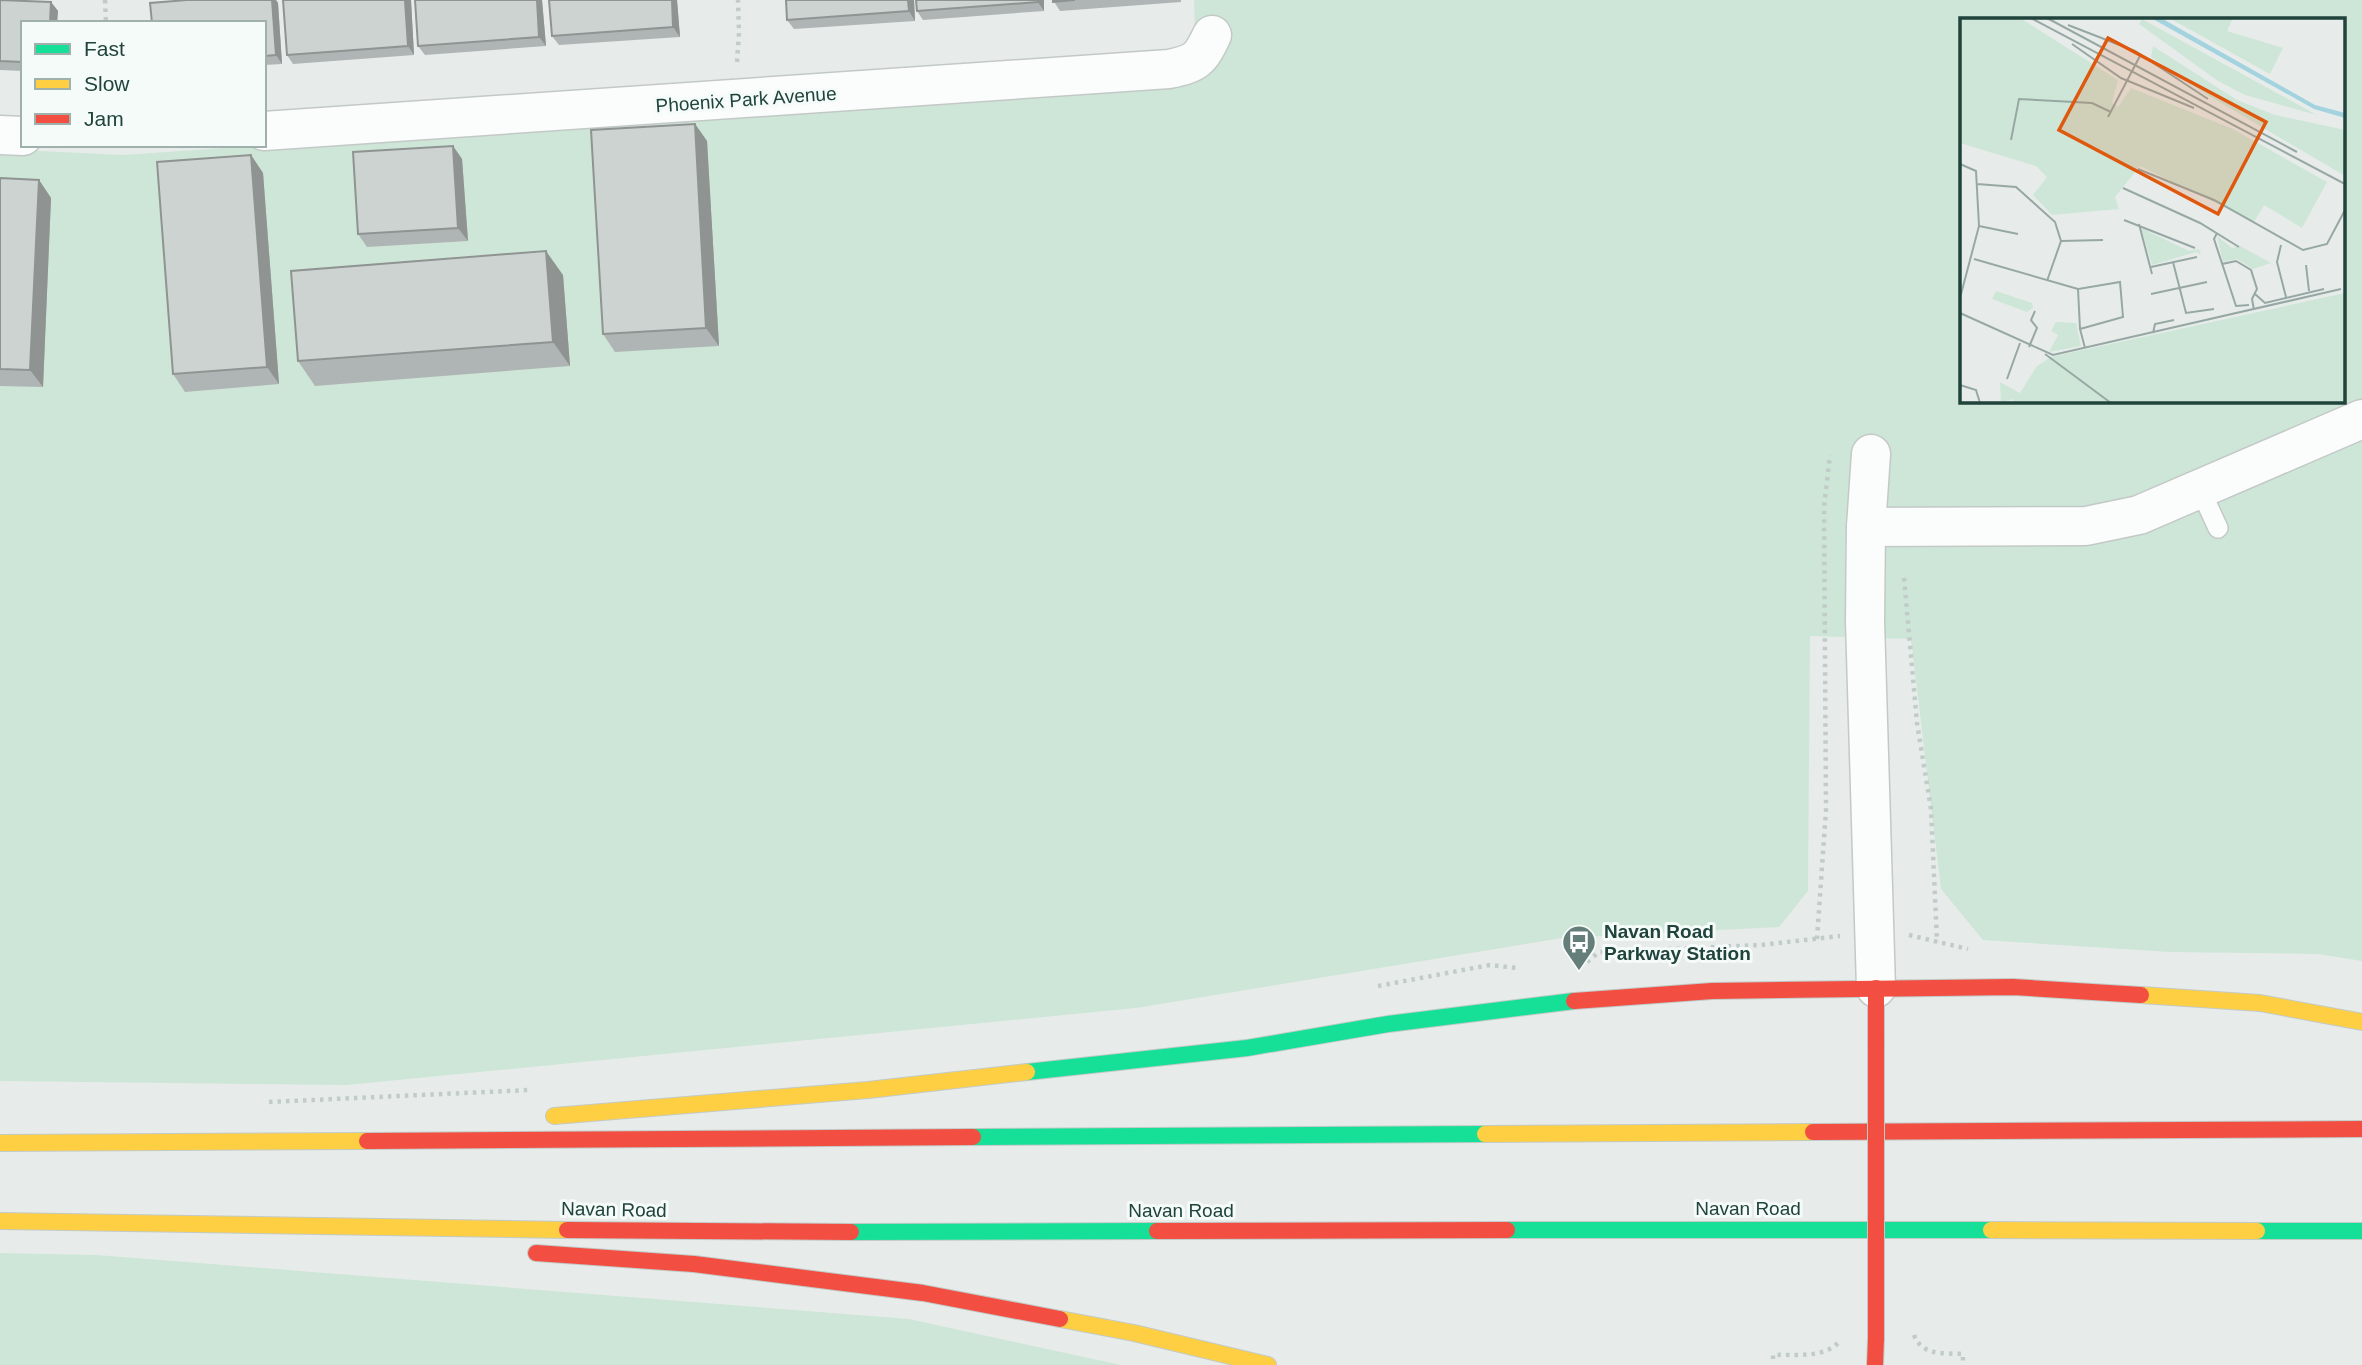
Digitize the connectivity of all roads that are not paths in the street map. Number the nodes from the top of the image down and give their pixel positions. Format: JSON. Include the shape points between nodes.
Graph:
{"nodes":[{"id":1,"x":1212,"y":35,"type":"dead end"},
{"id":2,"x":266,"y":131,"type":"edge"},
{"id":3,"x":0,"y":135,"type":"edge"},
{"id":4,"x":21,"y":136,"type":"edge"},
{"id":5,"x":2362,"y":419,"type":"edge"},
{"id":6,"x":1871,"y":454,"type":"dead end"},
{"id":7,"x":2200,"y":489,"type":"junction"},
{"id":8,"x":1866,"y":527,"type":"junction"},
{"id":9,"x":2218,"y":528,"type":"dead end"},
{"id":10,"x":1876,"y":988,"type":"junction"},
{"id":11,"x":2362,"y":1022,"type":"edge"},
{"id":12,"x":544,"y":1117,"type":"dead end"},
{"id":13,"x":436,"y":1124,"type":"dead end"},
{"id":14,"x":2362,"y":1129,"type":"edge"},
{"id":15,"x":139,"y":1142,"type":"junction"},
{"id":16,"x":0,"y":1143,"type":"edge"},
{"id":17,"x":0,"y":1221,"type":"edge"},
{"id":18,"x":24,"y":1222,"type":"junction"},
{"id":19,"x":2362,"y":1231,"type":"edge"},
{"id":20,"x":372,"y":1243,"type":"dead end"},
{"id":21,"x":526,"y":1253,"type":"dead end"},
{"id":22,"x":1268,"y":1365,"type":"edge"},
{"id":23,"x":1875,"y":1365,"type":"edge"}],
"edges":[{"from":1,"to":2,"type":"street","name":"Phoenix Park Avenue","via":[[1202,56],[1169,69]]},
{"from":3,"to":4,"type":"street"},
{"from":5,"to":7,"type":"street"},
{"from":6,"to":8,"type":"street"},
{"from":7,"to":8,"type":"street","via":[[2139,515],[2086,526]]},
{"from":7,"to":9,"type":"lane"},
{"from":8,"to":10,"type":"street"},
{"from":10,"to":11,"type":"main road","via":[[2000,987],[2145,994],[2260,1003]]},
{"from":10,"to":12,"type":"main road","via":[[1713,990],[1586,999],[1220,1051],[869,1090]]},
{"from":10,"to":23,"type":"main road","bridge":true},
{"from":13,"to":15,"type":"main road"},
{"from":14,"to":15,"type":"main road"},
{"from":15,"to":16,"type":"main road"},
{"from":17,"to":18,"type":"main road","name":"Navan Road"},
{"from":18,"to":19,"type":"main road","name":"Navan Road","via":[[730,1232]]},
{"from":18,"to":20,"type":"main road"},
{"from":21,"to":22,"type":"main road","via":[[694,1264],[923,1293],[1134,1333]]}]}
